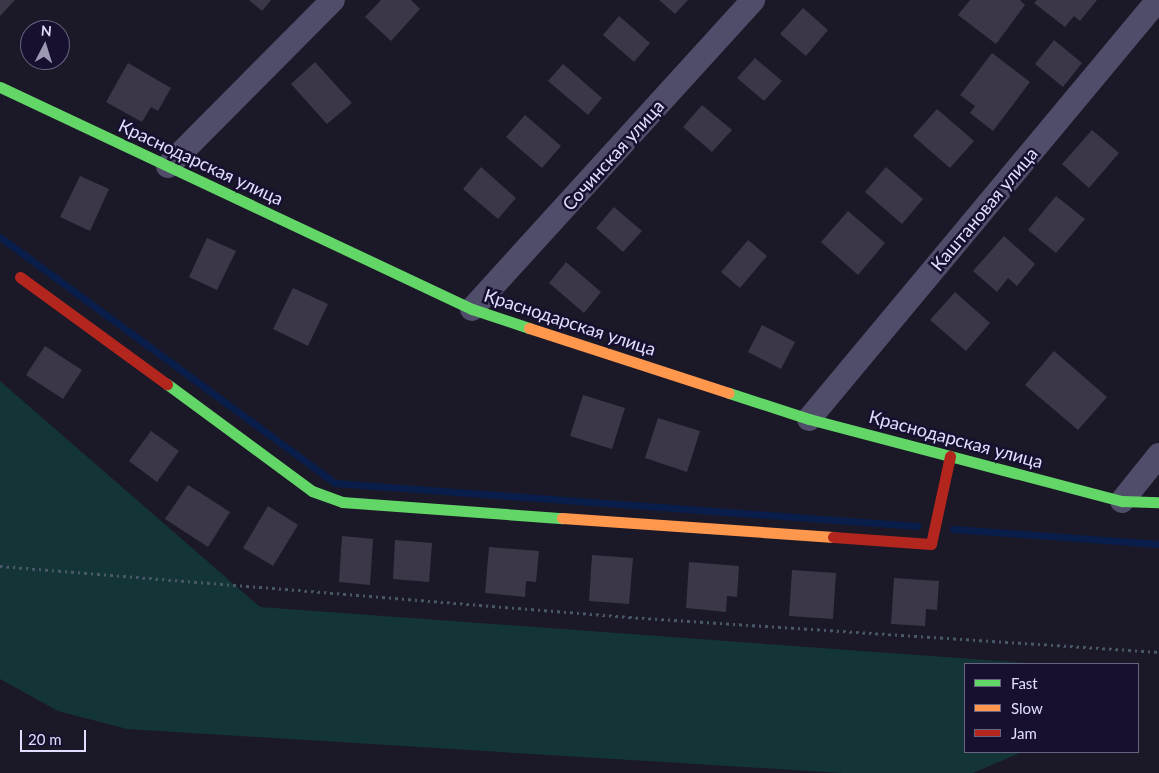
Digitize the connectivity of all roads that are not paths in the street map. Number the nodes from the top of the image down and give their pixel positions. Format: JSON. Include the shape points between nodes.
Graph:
{"nodes":[{"id":1,"x":333,"y":0,"type":"edge"},
{"id":2,"x":753,"y":0,"type":"edge"},
{"id":3,"x":1158,"y":0,"type":"edge"},
{"id":4,"x":0,"y":87,"type":"edge"},
{"id":5,"x":168,"y":166,"type":"junction"},
{"id":6,"x":20,"y":277,"type":"dead end"},
{"id":7,"x":472,"y":309,"type":"junction"},
{"id":8,"x":809,"y":419,"type":"junction"},
{"id":9,"x":950,"y":456,"type":"junction"},
{"id":10,"x":1159,"y":456,"type":"edge"},
{"id":11,"x":1122,"y":501,"type":"junction"},
{"id":12,"x":1159,"y":502,"type":"edge"}],
"edges":[{"from":1,"to":5,"type":"street"},
{"from":2,"to":7,"type":"street","name":"Сочинская улица"},
{"from":3,"to":8,"type":"street","name":"Каштановая улица"},
{"from":4,"to":5,"type":"street","name":"Краснодарская улица"},
{"from":5,"to":7,"type":"street","name":"Краснодарская улица"},
{"from":6,"to":9,"type":"street","via":[[312,491],[342,502],[931,544]]},
{"from":7,"to":8,"type":"street","name":"Краснодарская улица"},
{"from":8,"to":9,"type":"street","name":"Краснодарская улица"},
{"from":9,"to":11,"type":"street","name":"Краснодарская улица"},
{"from":10,"to":11,"type":"street"},
{"from":11,"to":12,"type":"street","name":"Краснодарская улица"}]}
